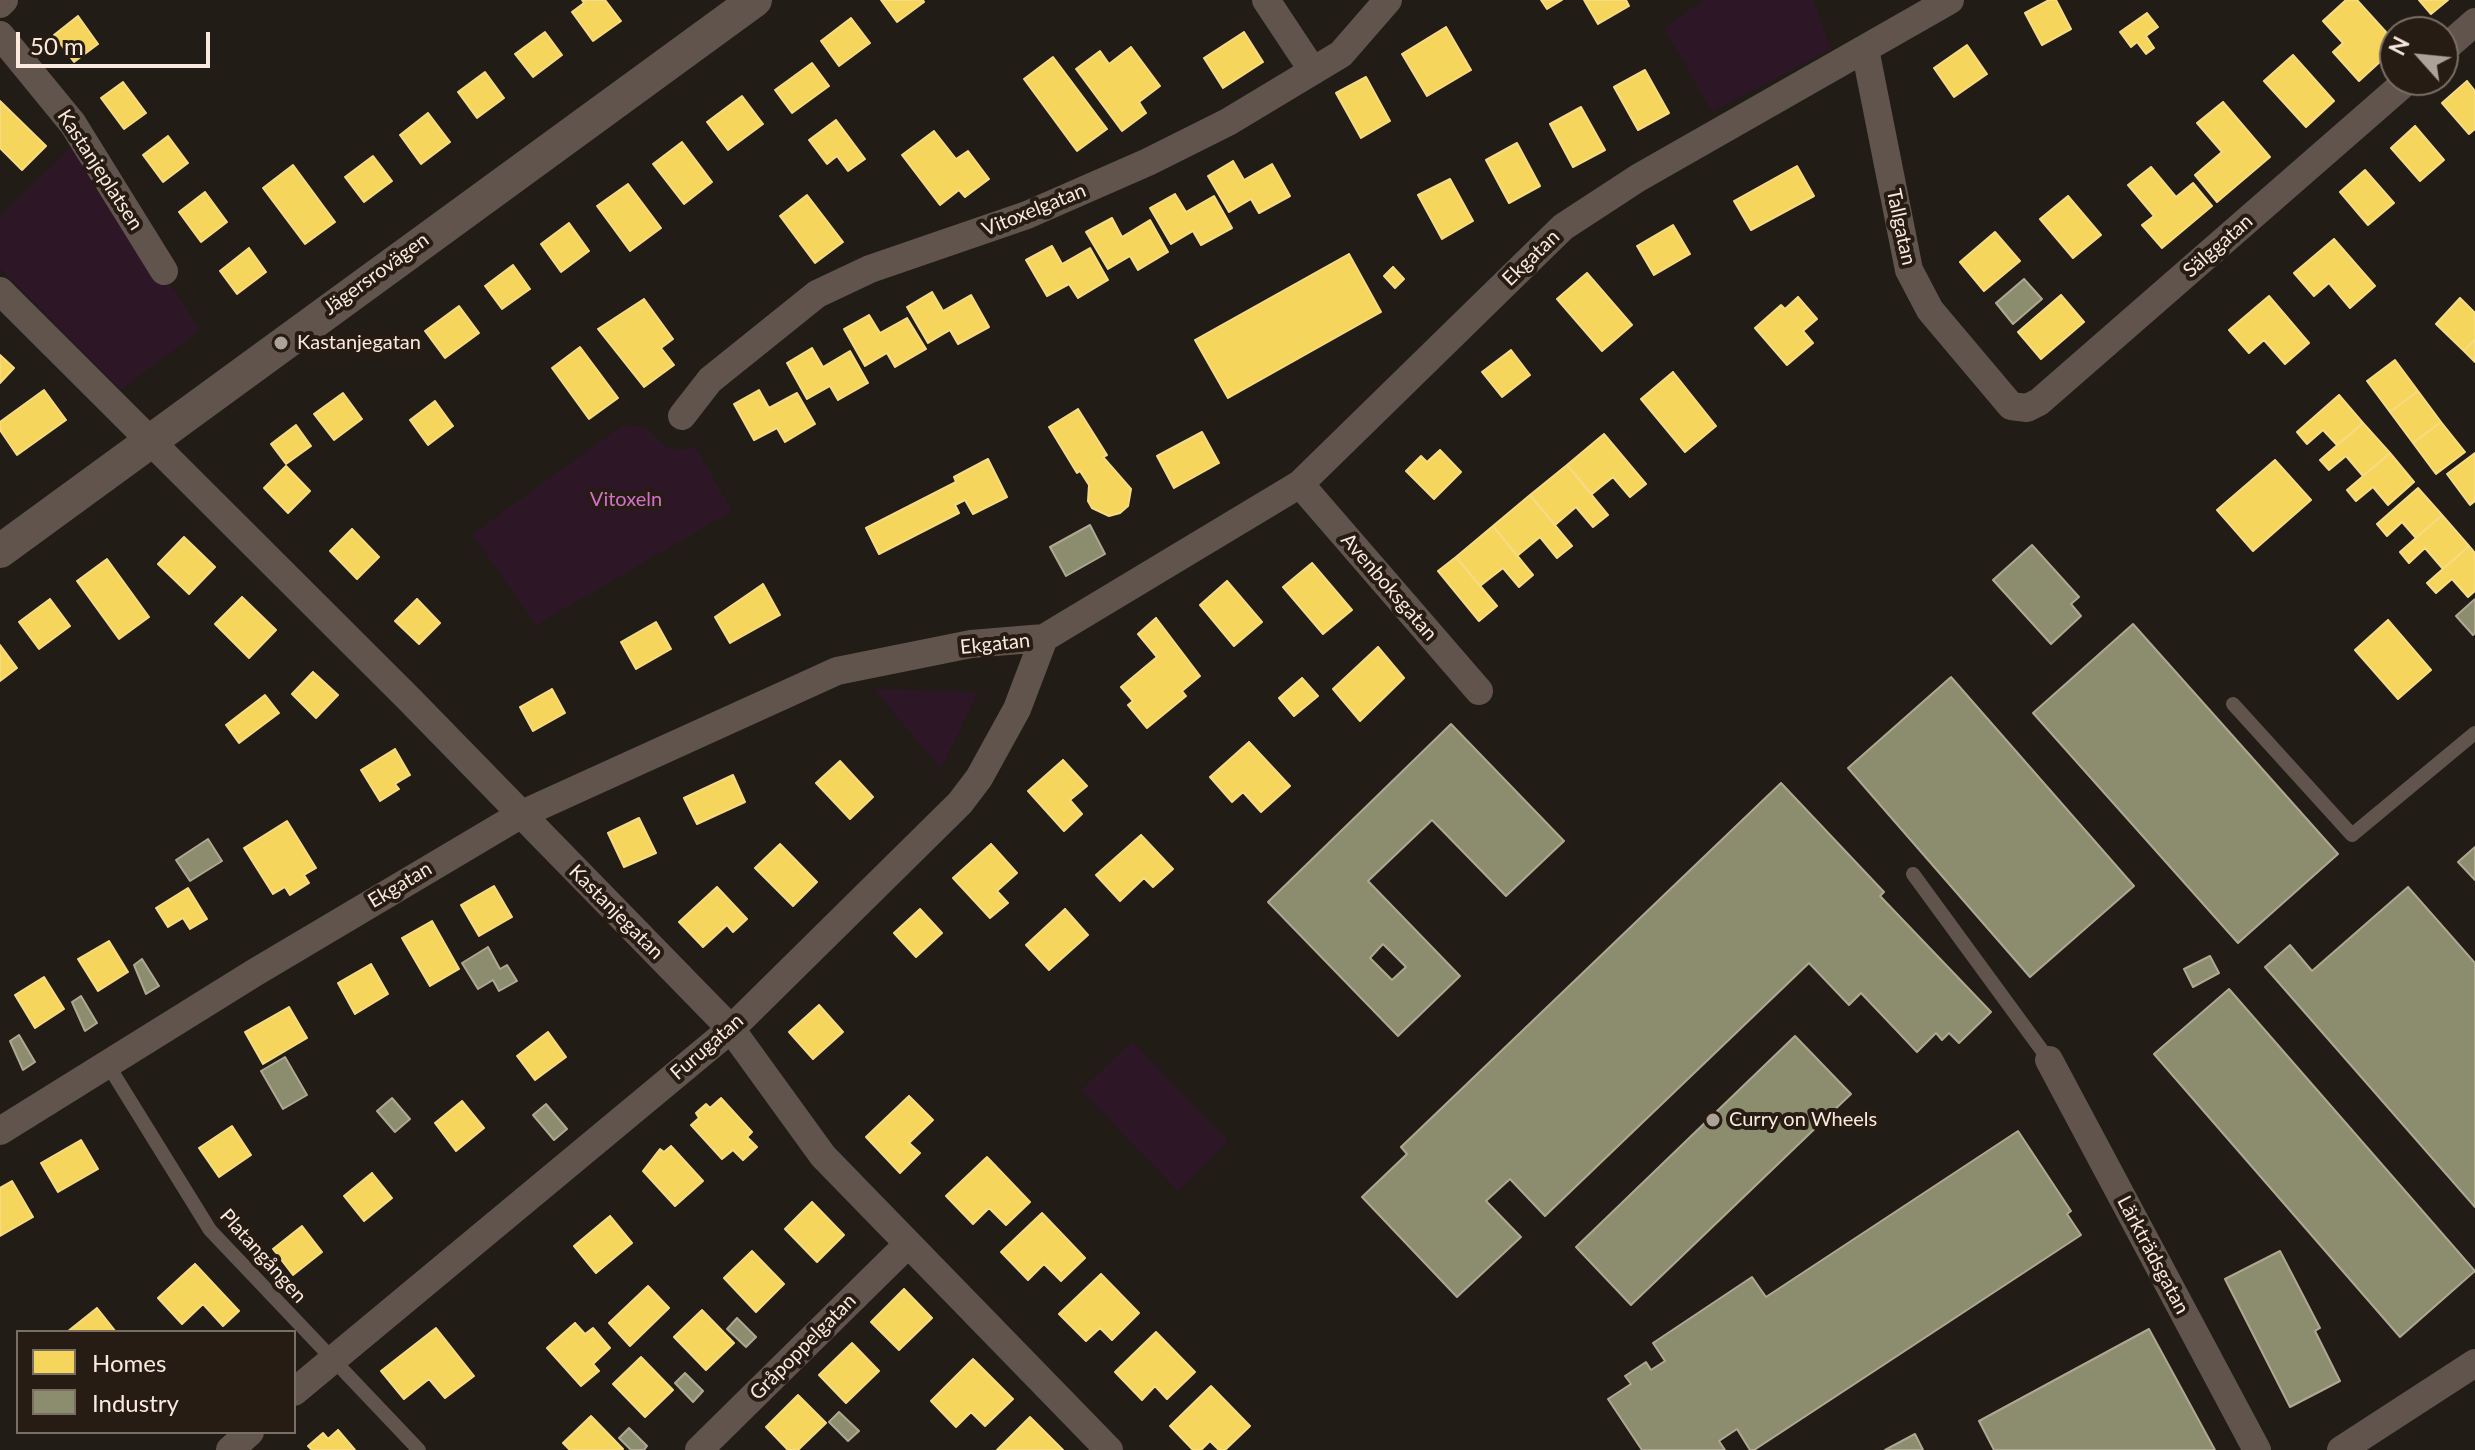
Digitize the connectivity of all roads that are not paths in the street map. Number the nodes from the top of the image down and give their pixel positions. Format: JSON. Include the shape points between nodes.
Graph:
{"nodes":[{"id":1,"x":4,"y":0,"type":"edge"},
{"id":2,"x":755,"y":0,"type":"edge"},
{"id":3,"x":1266,"y":0,"type":"edge"},
{"id":4,"x":1388,"y":0,"type":"edge"},
{"id":5,"x":1950,"y":0,"type":"edge"},
{"id":6,"x":0,"y":4,"type":"edge"},
{"id":7,"x":2475,"y":22,"type":"edge"},
{"id":8,"x":0,"y":35,"type":"edge"},
{"id":9,"x":2459,"y":36,"type":"edge"},
{"id":10,"x":1865,"y":49,"type":"junction"},
{"id":11,"x":1313,"y":71,"type":"junction"},
{"id":12,"x":2390,"y":96,"type":"edge"},
{"id":13,"x":164,"y":271,"type":"dead end"},
{"id":14,"x":0,"y":291,"type":"edge"},
{"id":15,"x":2027,"y":408,"type":"joint"},
{"id":16,"x":682,"y":416,"type":"dead end"},
{"id":17,"x":149,"y":441,"type":"junction"},
{"id":18,"x":1300,"y":484,"type":"junction"},
{"id":19,"x":0,"y":551,"type":"edge"},
{"id":20,"x":1044,"y":638,"type":"junction"},
{"id":21,"x":1479,"y":691,"type":"dead end"},
{"id":22,"x":2233,"y":704,"type":"dead end"},
{"id":23,"x":2475,"y":733,"type":"edge"},
{"id":24,"x":520,"y":815,"type":"junction"},
{"id":25,"x":1913,"y":874,"type":"dead end"},
{"id":26,"x":731,"y":1029,"type":"junction"},
{"id":27,"x":2049,"y":1060,"type":"joint"},
{"id":28,"x":108,"y":1065,"type":"junction"},
{"id":29,"x":0,"y":1131,"type":"edge"},
{"id":30,"x":907,"y":1245,"type":"junction"},
{"id":31,"x":331,"y":1359,"type":"junction"},
{"id":32,"x":2475,"y":1363,"type":"edge"},
{"id":33,"x":296,"y":1390,"type":"edge"},
{"id":34,"x":248,"y":1434,"type":"edge"},
{"id":35,"x":230,"y":1450,"type":"edge"},
{"id":36,"x":419,"y":1450,"type":"edge"},
{"id":37,"x":699,"y":1450,"type":"edge"},
{"id":38,"x":1109,"y":1450,"type":"edge"},
{"id":39,"x":2257,"y":1450,"type":"edge"},
{"id":40,"x":2341,"y":1450,"type":"edge"}],
"edges":[{"from":1,"to":6,"type":"street"},
{"from":2,"to":17,"type":"street","name":"Jägersrovägen"},
{"from":3,"to":11,"type":"street"},
{"from":4,"to":11,"type":"street","name":"Vitoxelgatan","via":[[1341,54]]},
{"from":5,"to":10,"type":"street","name":"Ekgatan"},
{"from":7,"to":9,"type":"street"},
{"from":8,"to":13,"type":"street","name":"Kastanjeplatsen","via":[[73,124]]},
{"from":10,"to":15,"type":"street","name":"Tallgatan","via":[[1909,270],[1930,310],[2011,406]]},
{"from":10,"to":18,"type":"street","name":"Ekgatan","via":[[1638,178],[1563,227]]},
{"from":11,"to":16,"type":"street","name":"Vitoxelgatan","via":[[1148,162],[1027,215],[870,269],[817,294],[710,380]]},
{"from":12,"to":15,"type":"street","name":"Sälggatan"},
{"from":14,"to":17,"type":"street","name":"Kastanjegatan"},
{"from":17,"to":19,"type":"street","name":"Jägersrovägen"},
{"from":17,"to":24,"type":"street","name":"Kastanjegatan"},
{"from":18,"to":20,"type":"street","name":"Ekgatan"},
{"from":18,"to":21,"type":"street","name":"Avenboksgatan"},
{"from":20,"to":24,"type":"street","name":"Ekgatan","via":[[971,644],[837,671]]},
{"from":20,"to":26,"type":"street","name":"Furugatan","via":[[1017,709],[971,791]]},
{"from":22,"to":23,"type":"lane","via":[[2352,835]]},
{"from":24,"to":26,"type":"street","name":"Kastanjegatan"},
{"from":24,"to":28,"type":"street","name":"Ekgatan"},
{"from":25,"to":27,"type":"lane"},
{"from":26,"to":30,"type":"street","name":"Kastanjegatan","via":[[823,1156]]},
{"from":26,"to":31,"type":"street","name":"Furugatan"},
{"from":27,"to":39,"type":"street","name":"Lärkträdsgatan"},
{"from":28,"to":29,"type":"street","name":"Ekgatan"},
{"from":28,"to":31,"type":"lane","name":"Platangången","via":[[210,1230]]},
{"from":30,"to":37,"type":"street","name":"Gråpoppelgatan"},
{"from":30,"to":38,"type":"street","name":"Kastanjegatan"},
{"from":31,"to":33,"type":"street","name":"Furugatan"},
{"from":31,"to":36,"type":"lane","name":"Platangången"},
{"from":32,"to":40,"type":"street"},
{"from":34,"to":35,"type":"street"}]}
